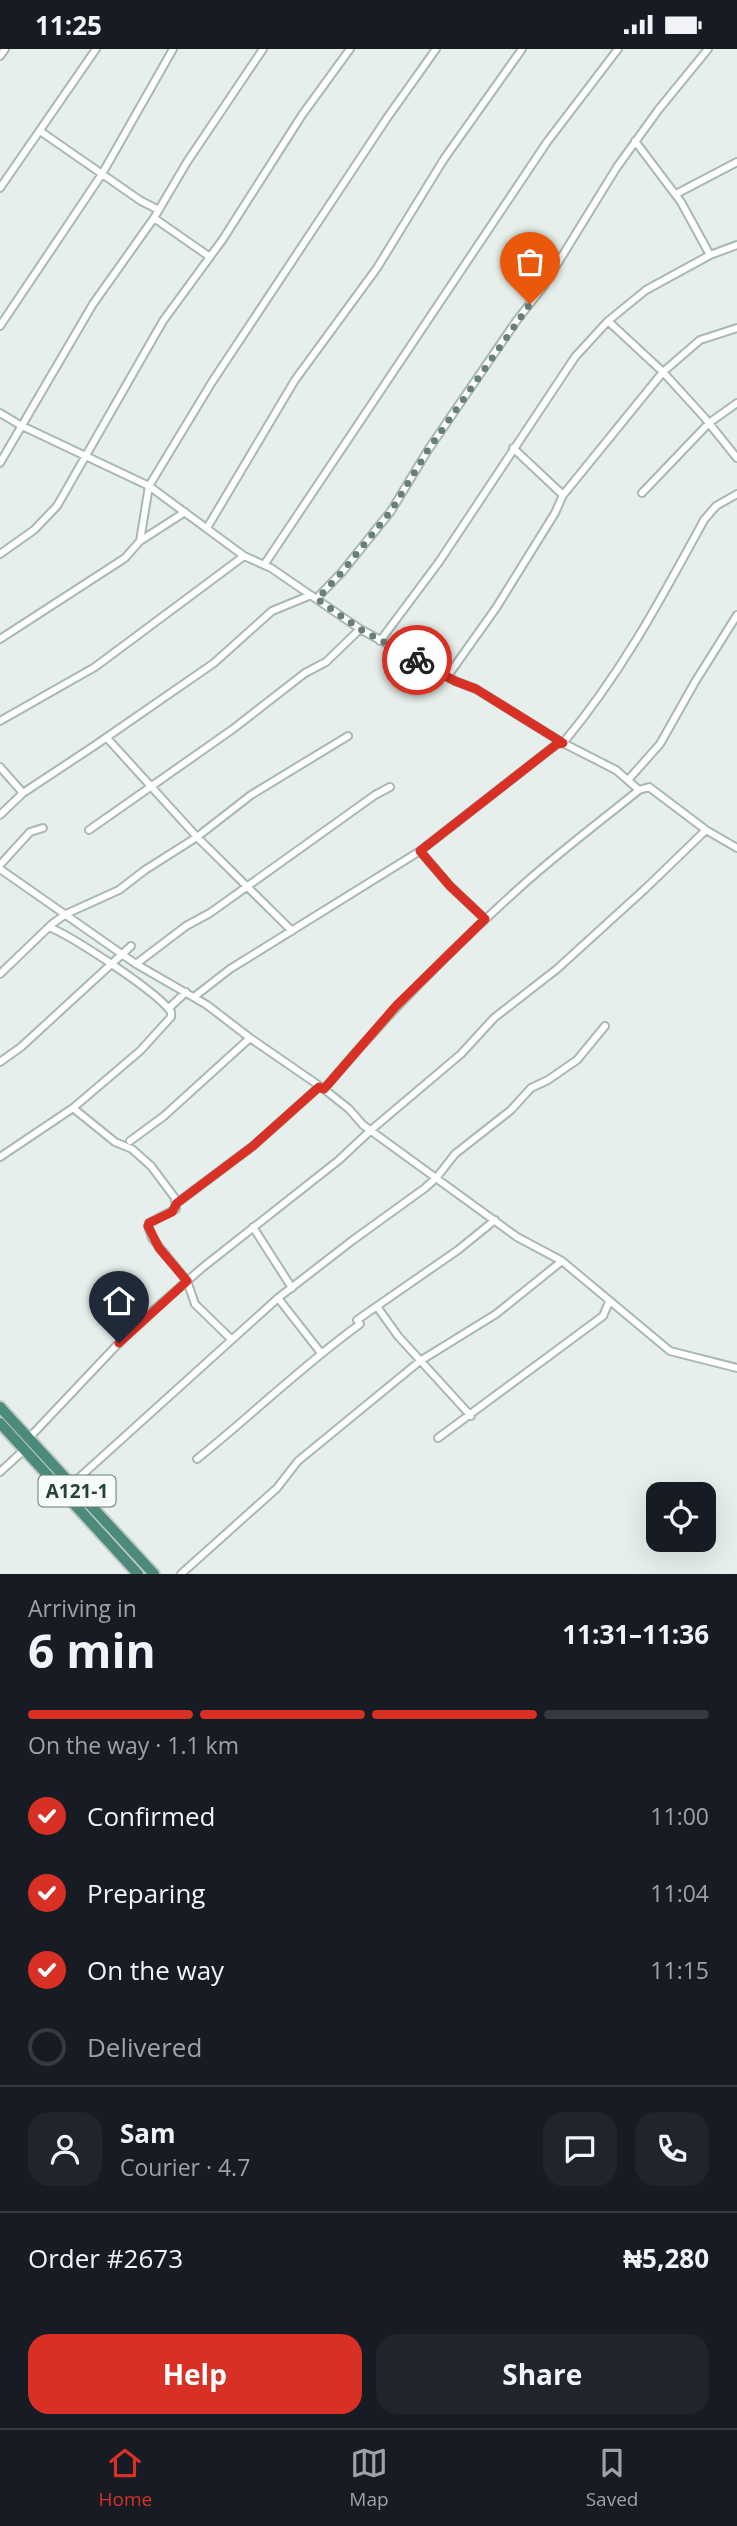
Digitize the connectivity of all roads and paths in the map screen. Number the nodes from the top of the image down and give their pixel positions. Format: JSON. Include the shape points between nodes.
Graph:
{"nodes":[{"id":1,"x":5,"y":49,"type":"edge"},
{"id":2,"x":96,"y":49,"type":"edge"},
{"id":3,"x":173,"y":49,"type":"edge"},
{"id":4,"x":263,"y":49,"type":"edge"},
{"id":5,"x":350,"y":49,"type":"edge"},
{"id":6,"x":436,"y":49,"type":"edge"},
{"id":7,"x":522,"y":49,"type":"edge"},
{"id":8,"x":618,"y":49,"type":"edge"},
{"id":9,"x":708,"y":49,"type":"edge"},
{"id":10,"x":0,"y":56,"type":"edge"},
{"id":11,"x":40,"y":131,"type":"junction"},
{"id":12,"x":635,"y":141,"type":"junction"},
{"id":13,"x":737,"y":162,"type":"edge"},
{"id":14,"x":102,"y":174,"type":"junction"},
{"id":15,"x":0,"y":188,"type":"edge"},
{"id":16,"x":676,"y":194,"type":"junction"},
{"id":17,"x":159,"y":210,"type":"junction"},
{"id":18,"x":154,"y":218,"type":"junction"},
{"id":19,"x":737,"y":245,"type":"edge"},
{"id":20,"x":710,"y":255,"type":"junction"},
{"id":21,"x":210,"y":257,"type":"junction"},
{"id":22,"x":608,"y":321,"type":"junction"},
{"id":23,"x":0,"y":326,"type":"edge"},
{"id":24,"x":737,"y":328,"type":"edge"},
{"id":25,"x":663,"y":372,"type":"junction"},
{"id":26,"x":737,"y":403,"type":"edge"},
{"id":27,"x":0,"y":413,"type":"edge"},
{"id":28,"x":709,"y":423,"type":"junction"},
{"id":29,"x":20,"y":425,"type":"junction"},
{"id":30,"x":513,"y":448,"type":"junction"},
{"id":31,"x":84,"y":456,"type":"junction"},
{"id":32,"x":737,"y":458,"type":"edge"},
{"id":33,"x":0,"y":463,"type":"edge"},
{"id":34,"x":149,"y":486,"type":"junction"},
{"id":35,"x":642,"y":493,"type":"dead end"},
{"id":36,"x":737,"y":494,"type":"edge"},
{"id":37,"x":563,"y":495,"type":"junction"},
{"id":38,"x":185,"y":512,"type":"junction"},
{"id":39,"x":207,"y":528,"type":"junction"},
{"id":40,"x":139,"y":541,"type":"junction"},
{"id":41,"x":0,"y":554,"type":"edge"},
{"id":42,"x":244,"y":556,"type":"junction"},
{"id":43,"x":264,"y":565,"type":"junction"},
{"id":44,"x":314,"y":597,"type":"junction"},
{"id":45,"x":737,"y":615,"type":"edge"},
{"id":46,"x":360,"y":629,"type":"junction"},
{"id":47,"x":0,"y":639,"type":"edge"},
{"id":48,"x":380,"y":641,"type":"junction"},
{"id":49,"x":447,"y":677,"type":"junction"},
{"id":50,"x":0,"y":721,"type":"edge"},
{"id":51,"x":348,"y":736,"type":"dead end"},
{"id":52,"x":107,"y":738,"type":"junction"},
{"id":53,"x":563,"y":743,"type":"junction"},
{"id":54,"x":0,"y":767,"type":"edge"},
{"id":55,"x":628,"y":780,"type":"junction"},
{"id":56,"x":150,"y":785,"type":"junction"},
{"id":57,"x":390,"y":787,"type":"dead end"},
{"id":58,"x":639,"y":790,"type":"junction"},
{"id":59,"x":23,"y":793,"type":"junction"},
{"id":60,"x":0,"y":815,"type":"edge"},
{"id":61,"x":43,"y":828,"type":"dead end"},
{"id":62,"x":89,"y":830,"type":"dead end"},
{"id":63,"x":706,"y":830,"type":"junction"},
{"id":64,"x":197,"y":837,"type":"junction"},
{"id":65,"x":737,"y":848,"type":"edge"},
{"id":66,"x":420,"y":851,"type":"junction"},
{"id":67,"x":0,"y":867,"type":"edge"},
{"id":68,"x":248,"y":887,"type":"junction"},
{"id":69,"x":66,"y":914,"type":"junction"},
{"id":70,"x":485,"y":919,"type":"junction"},
{"id":71,"x":49,"y":927,"type":"junction"},
{"id":72,"x":292,"y":931,"type":"junction"},
{"id":73,"x":91,"y":932,"type":"junction"},
{"id":74,"x":77,"y":943,"type":"junction"},
{"id":75,"x":131,"y":946,"type":"junction"},
{"id":76,"x":121,"y":954,"type":"junction"},
{"id":77,"x":136,"y":964,"type":"junction"},
{"id":78,"x":111,"y":965,"type":"junction"},
{"id":79,"x":0,"y":974,"type":"edge"},
{"id":80,"x":186,"y":992,"type":"junction"},
{"id":81,"x":194,"y":997,"type":"junction"},
{"id":82,"x":169,"y":1008,"type":"junction"},
{"id":83,"x":605,"y":1026,"type":"dead end"},
{"id":84,"x":44,"y":1030,"type":"dead end"},
{"id":85,"x":250,"y":1038,"type":"junction"},
{"id":86,"x":0,"y":1062,"type":"edge"},
{"id":87,"x":324,"y":1089,"type":"junction"},
{"id":88,"x":73,"y":1108,"type":"junction"},
{"id":89,"x":371,"y":1130,"type":"junction"},
{"id":90,"x":130,"y":1141,"type":"dead end"},
{"id":91,"x":0,"y":1157,"type":"edge"},
{"id":92,"x":437,"y":1177,"type":"junction"},
{"id":93,"x":177,"y":1203,"type":"junction"},
{"id":94,"x":495,"y":1220,"type":"junction"},
{"id":95,"x":253,"y":1227,"type":"junction"},
{"id":96,"x":562,"y":1261,"type":"junction"},
{"id":97,"x":187,"y":1281,"type":"junction"},
{"id":98,"x":292,"y":1288,"type":"junction"},
{"id":99,"x":278,"y":1298,"type":"junction"},
{"id":100,"x":609,"y":1302,"type":"junction"},
{"id":101,"x":378,"y":1308,"type":"junction"},
{"id":102,"x":231,"y":1339,"type":"junction"},
{"id":103,"x":321,"y":1353,"type":"junction"},
{"id":104,"x":421,"y":1361,"type":"junction"},
{"id":105,"x":737,"y":1369,"type":"edge"},
{"id":106,"x":0,"y":1407,"type":"edge"},
{"id":107,"x":471,"y":1416,"type":"junction"},
{"id":108,"x":0,"y":1423,"type":"edge"},
{"id":109,"x":29,"y":1438,"type":"junction"},
{"id":110,"x":438,"y":1438,"type":"dead end"},
{"id":111,"x":24,"y":1450,"type":"junction"},
{"id":112,"x":197,"y":1459,"type":"dead end"},
{"id":113,"x":0,"y":1472,"type":"edge"},
{"id":114,"x":71,"y":1485,"type":"junction"},
{"id":115,"x":138,"y":1574,"type":"edge"},
{"id":116,"x":154,"y":1574,"type":"edge"},
{"id":117,"x":181,"y":1574,"type":"edge"}],
"edges":[{"from":1,"to":10,"type":"street"},
{"from":2,"to":11,"type":"street"},
{"from":3,"to":14,"type":"street"},
{"from":4,"to":17,"type":"street"},
{"from":5,"to":21,"type":"street"},
{"from":6,"to":34,"type":"street","via":[[212,382]]},
{"from":7,"to":39,"type":"street","via":[[444,159],[377,268],[295,380]]},
{"from":8,"to":43,"type":"street","via":[[547,142]]},
{"from":9,"to":12,"type":"street"},
{"from":11,"to":14,"type":"street"},
{"from":11,"to":15,"type":"street"},
{"from":12,"to":16,"type":"street"},
{"from":12,"to":44,"type":"street","via":[[543,287],[428,450],[391,511],[342,572]]},
{"from":13,"to":16,"type":"street"},
{"from":14,"to":17,"type":"street"},
{"from":14,"to":23,"type":"street"},
{"from":16,"to":20,"type":"street"},
{"from":17,"to":18,"type":"street"},
{"from":18,"to":21,"type":"street"},
{"from":18,"to":29,"type":"street","via":[[93,304]]},
{"from":19,"to":20,"type":"street"},
{"from":20,"to":22,"type":"street","via":[[646,290]]},
{"from":21,"to":31,"type":"street","via":[[163,321]]},
{"from":22,"to":25,"type":"street"},
{"from":22,"to":30,"type":"street","via":[[575,356]]},
{"from":24,"to":25,"type":"street","via":[[700,340]]},
{"from":25,"to":28,"type":"street"},
{"from":25,"to":37,"type":"street"},
{"from":26,"to":28,"type":"street"},
{"from":27,"to":29,"type":"street"},
{"from":28,"to":32,"type":"street"},
{"from":28,"to":35,"type":"street"},
{"from":29,"to":31,"type":"street"},
{"from":29,"to":33,"type":"street"},
{"from":30,"to":37,"type":"street"},
{"from":30,"to":48,"type":"street","via":[[439,562]]},
{"from":31,"to":34,"type":"street"},
{"from":31,"to":41,"type":"street","via":[[57,506],[34,530]]},
{"from":34,"to":38,"type":"street"},
{"from":34,"to":40,"type":"street"},
{"from":36,"to":53,"type":"street","via":[[716,506],[704,520],[640,637]]},
{"from":37,"to":49,"type":"street","via":[[496,608]]},
{"from":38,"to":39,"type":"street"},
{"from":38,"to":40,"type":"street"},
{"from":39,"to":42,"type":"street"},
{"from":40,"to":47,"type":"street","via":[[125,558]]},
{"from":42,"to":43,"type":"street"},
{"from":42,"to":50,"type":"street","via":[[95,667]]},
{"from":43,"to":44,"type":"street"},
{"from":44,"to":46,"type":"street"},
{"from":44,"to":52,"type":"street","via":[[272,611],[214,663]]},
{"from":45,"to":55,"type":"street","via":[[660,744]]},
{"from":46,"to":48,"type":"street"},
{"from":46,"to":56,"type":"street","via":[[326,662]]},
{"from":48,"to":49,"type":"street"},
{"from":49,"to":53,"type":"street","via":[[476,689]]},
{"from":51,"to":64,"type":"street","via":[[251,795]]},
{"from":52,"to":56,"type":"street"},
{"from":52,"to":59,"type":"street"},
{"from":53,"to":55,"type":"street"},
{"from":53,"to":66,"type":"street"},
{"from":54,"to":59,"type":"street"},
{"from":55,"to":58,"type":"street"},
{"from":56,"to":62,"type":"street"},
{"from":56,"to":64,"type":"street"},
{"from":57,"to":68,"type":"street"},
{"from":58,"to":63,"type":"street","via":[[649,787]]},
{"from":58,"to":70,"type":"street"},
{"from":59,"to":60,"type":"street"},
{"from":61,"to":67,"type":"street","via":[[30,832]]},
{"from":63,"to":65,"type":"street"},
{"from":63,"to":89,"type":"street","via":[[557,969],[494,1018],[461,1054]]},
{"from":64,"to":68,"type":"street"},
{"from":64,"to":69,"type":"street","via":[[119,890]]},
{"from":66,"to":70,"type":"street"},
{"from":66,"to":72,"type":"street"},
{"from":67,"to":69,"type":"street"},
{"from":68,"to":72,"type":"street"},
{"from":68,"to":77,"type":"street"},
{"from":69,"to":71,"type":"street"},
{"from":69,"to":73,"type":"street"},
{"from":70,"to":87,"type":"street","via":[[396,1006]]},
{"from":71,"to":74,"type":"street"},
{"from":71,"to":79,"type":"street"},
{"from":72,"to":81,"type":"street"},
{"from":73,"to":74,"type":"street"},
{"from":73,"to":76,"type":"street"},
{"from":74,"to":78,"type":"street"},
{"from":75,"to":78,"type":"street"},
{"from":75,"to":84,"type":"street"},
{"from":75,"to":86,"type":"street"},
{"from":76,"to":77,"type":"street"},
{"from":76,"to":78,"type":"street"},
{"from":77,"to":80,"type":"street"},
{"from":78,"to":82,"type":"street"},
{"from":80,"to":81,"type":"street"},
{"from":80,"to":82,"type":"street"},
{"from":81,"to":85,"type":"street"},
{"from":82,"to":88,"type":"street","via":[[171,1017],[140,1051]]},
{"from":83,"to":92,"type":"street","via":[[577,1060],[531,1088],[455,1154]]},
{"from":85,"to":87,"type":"street"},
{"from":85,"to":90,"type":"street"},
{"from":87,"to":89,"type":"street"},
{"from":87,"to":93,"type":"street","via":[[319,1087],[253,1146]]},
{"from":88,"to":91,"type":"street"},
{"from":88,"to":93,"type":"street","via":[[138,1154]]},
{"from":89,"to":92,"type":"street"},
{"from":89,"to":95,"type":"street"},
{"from":92,"to":94,"type":"street"},
{"from":92,"to":98,"type":"street"},
{"from":93,"to":97,"type":"street","via":[[172,1212],[148,1226],[159,1248]]},
{"from":94,"to":96,"type":"street"},
{"from":94,"to":101,"type":"street"},
{"from":95,"to":97,"type":"street"},
{"from":95,"to":98,"type":"street"},
{"from":96,"to":100,"type":"street"},
{"from":96,"to":104,"type":"street","via":[[496,1314]]},
{"from":97,"to":102,"type":"street","via":[[195,1304]]},
{"from":97,"to":109,"type":"street","via":[[134,1327]]},
{"from":98,"to":99,"type":"street"},
{"from":99,"to":102,"type":"street"},
{"from":99,"to":103,"type":"street"},
{"from":100,"to":105,"type":"street","via":[[670,1351]]},
{"from":100,"to":107,"type":"street","via":[[603,1316]]},
{"from":101,"to":103,"type":"street"},
{"from":101,"to":104,"type":"street"},
{"from":102,"to":114,"type":"street"},
{"from":103,"to":112,"type":"street"},
{"from":104,"to":107,"type":"street"},
{"from":104,"to":117,"type":"street","via":[[298,1461],[277,1488]]},
{"from":106,"to":109,"type":"highway","number":"A121-1"},
{"from":107,"to":110,"type":"street"},
{"from":108,"to":111,"type":"highway","number":"A121-1"},
{"from":109,"to":114,"type":"highway","number":"A121-1"},
{"from":111,"to":113,"type":"street"},
{"from":111,"to":115,"type":"highway","number":"A121-1"},
{"from":114,"to":116,"type":"highway","number":"A121-1"}]}
